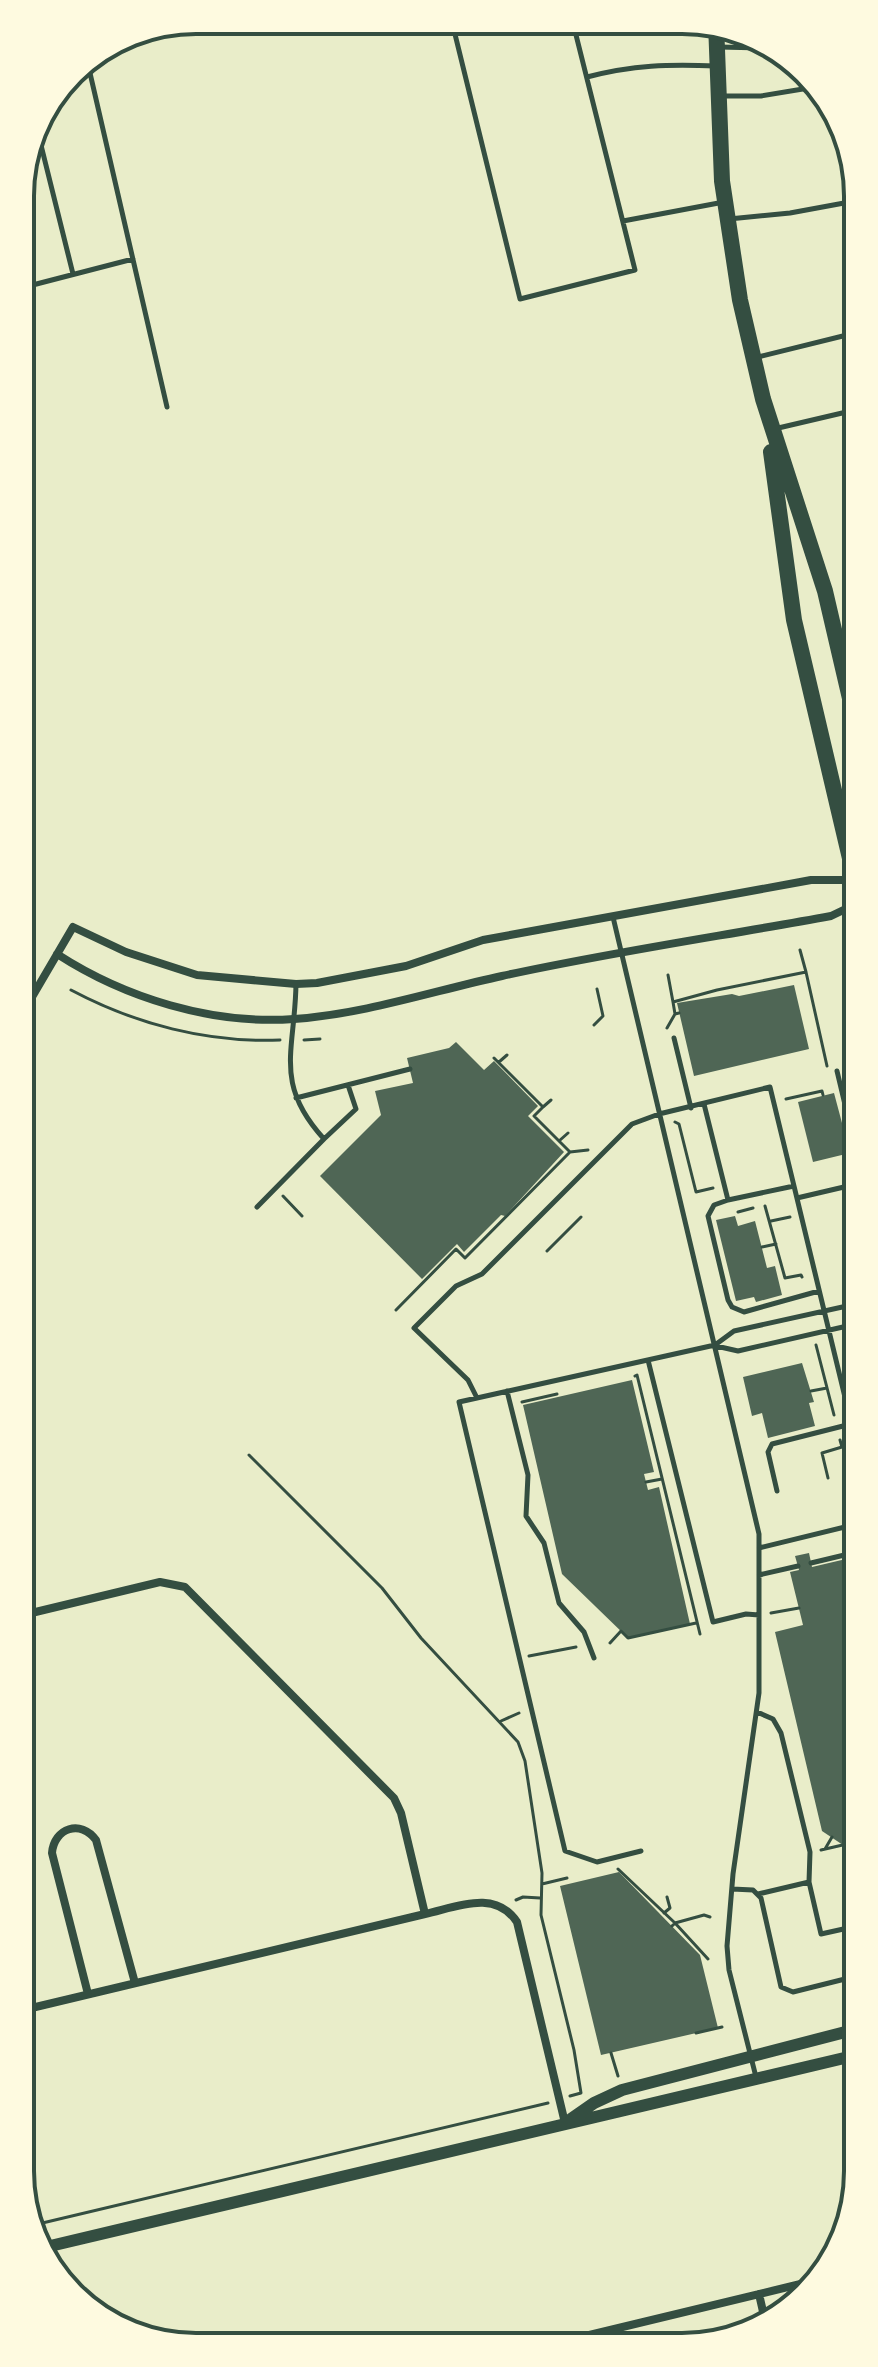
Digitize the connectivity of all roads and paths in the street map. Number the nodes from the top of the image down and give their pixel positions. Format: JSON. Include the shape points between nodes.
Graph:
{"nodes":[{"id":1,"x":455,"y":34,"type":"edge"},
{"id":2,"x":576,"y":34,"type":"edge"},
{"id":3,"x":716,"y":38,"type":"edge"},
{"id":4,"x":716,"y":47,"type":"junction"},
{"id":5,"x":746,"y":48,"type":"edge"},
{"id":6,"x":716,"y":66,"type":"junction"},
{"id":7,"x":90,"y":73,"type":"edge"},
{"id":8,"x":587,"y":77,"type":"junction"},
{"id":9,"x":804,"y":89,"type":"edge"},
{"id":10,"x":717,"y":96,"type":"junction"},
{"id":11,"x":42,"y":148,"type":"edge"},
{"id":12,"x":724,"y":202,"type":"junction"},
{"id":13,"x":844,"y":203,"type":"edge"},
{"id":14,"x":726,"y":219,"type":"junction"},
{"id":15,"x":623,"y":221,"type":"junction"},
{"id":16,"x":133,"y":259,"type":"junction"},
{"id":17,"x":73,"y":274,"type":"junction"},
{"id":18,"x":34,"y":284,"type":"edge"},
{"id":19,"x":844,"y":336,"type":"edge"},
{"id":20,"x":753,"y":358,"type":"junction"},
{"id":21,"x":167,"y":407,"type":"dead end"},
{"id":22,"x":844,"y":413,"type":"edge"},
{"id":23,"x":770,"y":430,"type":"junction"},
{"id":24,"x":844,"y":673,"type":"edge"},
{"id":25,"x":844,"y":835,"type":"edge"},
{"id":26,"x":844,"y":882,"type":"edge"},
{"id":27,"x":844,"y":910,"type":"edge"},
{"id":28,"x":613,"y":917,"type":"junction"},
{"id":29,"x":800,"y":950,"type":"dead end"},
{"id":30,"x":57,"y":954,"type":"junction"},
{"id":31,"x":621,"y":954,"type":"junction"},
{"id":32,"x":806,"y":972,"type":"junction"},
{"id":33,"x":668,"y":975,"type":"dead end"},
{"id":34,"x":754,"y":983,"type":"junction"},
{"id":35,"x":296,"y":984,"type":"junction"},
{"id":36,"x":597,"y":989,"type":"dead end"},
{"id":37,"x":71,"y":990,"type":"dead end"},
{"id":38,"x":717,"y":990,"type":"junction"},
{"id":39,"x":756,"y":992,"type":"dead end"},
{"id":40,"x":34,"y":994,"type":"edge"},
{"id":41,"x":718,"y":997,"type":"dead end"},
{"id":42,"x":673,"y":1002,"type":"junction"},
{"id":43,"x":679,"y":1013,"type":"dead end"},
{"id":44,"x":295,"y":1019,"type":"junction"},
{"id":45,"x":594,"y":1025,"type":"dead end"},
{"id":46,"x":674,"y":1038,"type":"dead end"},
{"id":47,"x":264,"y":1041,"type":"dead end"},
{"id":48,"x":823,"y":1047,"type":"dead end"},
{"id":49,"x":507,"y":1055,"type":"dead end"},
{"id":50,"x":494,"y":1058,"type":"dead end"},
{"id":51,"x":499,"y":1062,"type":"junction"},
{"id":52,"x":410,"y":1069,"type":"dead end"},
{"id":53,"x":837,"y":1071,"type":"dead end"},
{"id":54,"x":348,"y":1085,"type":"junction"},
{"id":55,"x":823,"y":1095,"type":"dead end"},
{"id":56,"x":296,"y":1098,"type":"junction"},
{"id":57,"x":551,"y":1100,"type":"dead end"},
{"id":58,"x":781,"y":1100,"type":"dead end"},
{"id":59,"x":844,"y":1100,"type":"edge"},
{"id":60,"x":704,"y":1104,"type":"junction"},
{"id":61,"x":543,"y":1107,"type":"junction"},
{"id":62,"x":691,"y":1108,"type":"junction"},
{"id":63,"x":659,"y":1114,"type":"junction"},
{"id":64,"x":679,"y":1124,"type":"dead end"},
{"id":65,"x":568,"y":1133,"type":"dead end"},
{"id":66,"x":324,"y":1139,"type":"junction"},
{"id":67,"x":559,"y":1142,"type":"junction"},
{"id":68,"x":570,"y":1152,"type":"junction"},
{"id":69,"x":586,"y":1152,"type":"dead end"},
{"id":70,"x":794,"y":1186,"type":"junction"},
{"id":71,"x":714,"y":1187,"type":"dead end"},
{"id":72,"x":844,"y":1187,"type":"edge"},
{"id":73,"x":276,"y":1188,"type":"junction"},
{"id":74,"x":797,"y":1198,"type":"junction"},
{"id":75,"x":728,"y":1200,"type":"junction"},
{"id":76,"x":257,"y":1207,"type":"dead end"},
{"id":77,"x":738,"y":1212,"type":"dead end"},
{"id":78,"x":801,"y":1214,"type":"junction"},
{"id":79,"x":302,"y":1216,"type":"dead end"},
{"id":80,"x":581,"y":1217,"type":"dead end"},
{"id":81,"x":771,"y":1221,"type":"junction"},
{"id":82,"x":776,"y":1244,"type":"junction"},
{"id":83,"x":762,"y":1247,"type":"dead end"},
{"id":84,"x":547,"y":1251,"type":"dead end"},
{"id":85,"x":783,"y":1268,"type":"junction"},
{"id":86,"x":776,"y":1270,"type":"dead end"},
{"id":87,"x":805,"y":1288,"type":"dead end"},
{"id":88,"x":819,"y":1291,"type":"junction"},
{"id":89,"x":844,"y":1307,"type":"edge"},
{"id":90,"x":396,"y":1310,"type":"dead end"},
{"id":91,"x":824,"y":1311,"type":"junction"},
{"id":92,"x":844,"y":1327,"type":"edge"},
{"id":93,"x":828,"y":1330,"type":"junction"},
{"id":94,"x":715,"y":1345,"type":"junction"},
{"id":95,"x":816,"y":1345,"type":"dead end"},
{"id":96,"x":648,"y":1360,"type":"junction"},
{"id":97,"x":623,"y":1378,"type":"dead end"},
{"id":98,"x":827,"y":1388,"type":"junction"},
{"id":99,"x":507,"y":1391,"type":"junction"},
{"id":100,"x":811,"y":1391,"type":"dead end"},
{"id":101,"x":566,"y":1392,"type":"dead end"},
{"id":102,"x":844,"y":1395,"type":"edge"},
{"id":103,"x":477,"y":1398,"type":"junction"},
{"id":104,"x":521,"y":1403,"type":"dead end"},
{"id":105,"x":645,"y":1409,"type":"junction"},
{"id":106,"x":639,"y":1410,"type":"dead end"},
{"id":107,"x":834,"y":1418,"type":"dead end"},
{"id":108,"x":844,"y":1426,"type":"edge"},
{"id":109,"x":838,"y":1433,"type":"dead end"},
{"id":110,"x":249,"y":1455,"type":"dead end"},
{"id":111,"x":828,"y":1478,"type":"dead end"},
{"id":112,"x":662,"y":1479,"type":"junction"},
{"id":113,"x":646,"y":1482,"type":"dead end"},
{"id":114,"x":777,"y":1491,"type":"dead end"},
{"id":115,"x":844,"y":1527,"type":"edge"},
{"id":116,"x":674,"y":1528,"type":"junction"},
{"id":117,"x":668,"y":1529,"type":"dead end"},
{"id":118,"x":679,"y":1548,"type":"junction"},
{"id":119,"x":759,"y":1548,"type":"junction"},
{"id":120,"x":673,"y":1549,"type":"dead end"},
{"id":121,"x":844,"y":1555,"type":"edge"},
{"id":122,"x":811,"y":1563,"type":"dead end"},
{"id":123,"x":683,"y":1565,"type":"junction"},
{"id":124,"x":677,"y":1566,"type":"dead end"},
{"id":125,"x":798,"y":1566,"type":"dead end"},
{"id":126,"x":759,"y":1575,"type":"junction"},
{"id":127,"x":688,"y":1584,"type":"junction"},
{"id":128,"x":682,"y":1585,"type":"dead end"},
{"id":129,"x":693,"y":1607,"type":"junction"},
{"id":130,"x":687,"y":1608,"type":"dead end"},
{"id":131,"x":799,"y":1608,"type":"dead end"},
{"id":132,"x":34,"y":1612,"type":"edge"},
{"id":133,"x":773,"y":1613,"type":"dead end"},
{"id":134,"x":759,"y":1615,"type":"junction"},
{"id":135,"x":697,"y":1622,"type":"junction"},
{"id":136,"x":700,"y":1634,"type":"dead end"},
{"id":137,"x":610,"y":1643,"type":"dead end"},
{"id":138,"x":582,"y":1649,"type":"dead end"},
{"id":139,"x":529,"y":1656,"type":"dead end"},
{"id":140,"x":594,"y":1658,"type":"dead end"},
{"id":141,"x":523,"y":1712,"type":"dead end"},
{"id":142,"x":757,"y":1712,"type":"junction"},
{"id":143,"x":501,"y":1721,"type":"junction"},
{"id":144,"x":832,"y":1837,"type":"dead end"},
{"id":145,"x":844,"y":1844,"type":"edge"},
{"id":146,"x":641,"y":1851,"type":"dead end"},
{"id":147,"x":610,"y":1871,"type":"dead end"},
{"id":148,"x":567,"y":1878,"type":"dead end"},
{"id":149,"x":809,"y":1882,"type":"junction"},
{"id":150,"x":542,"y":1884,"type":"junction"},
{"id":151,"x":732,"y":1889,"type":"junction"},
{"id":152,"x":758,"y":1894,"type":"junction"},
{"id":153,"x":667,"y":1897,"type":"dead end"},
{"id":154,"x":540,"y":1898,"type":"junction"},
{"id":155,"x":516,"y":1900,"type":"dead end"},
{"id":156,"x":664,"y":1913,"type":"junction"},
{"id":157,"x":425,"y":1914,"type":"junction"},
{"id":158,"x":710,"y":1917,"type":"dead end"},
{"id":159,"x":673,"y":1924,"type":"junction"},
{"id":160,"x":844,"y":1929,"type":"edge"},
{"id":161,"x":708,"y":1959,"type":"dead end"},
{"id":162,"x":844,"y":1979,"type":"edge"},
{"id":163,"x":135,"y":1983,"type":"junction"},
{"id":164,"x":88,"y":1994,"type":"junction"},
{"id":165,"x":34,"y":2007,"type":"edge"},
{"id":166,"x":722,"y":2027,"type":"dead end"},
{"id":167,"x":844,"y":2032,"type":"edge"},
{"id":168,"x":696,"y":2033,"type":"dead end"},
{"id":169,"x":611,"y":2053,"type":"dead end"},
{"id":170,"x":751,"y":2056,"type":"junction"},
{"id":171,"x":844,"y":2058,"type":"edge"},
{"id":172,"x":757,"y":2079,"type":"junction"},
{"id":173,"x":619,"y":2082,"type":"dead end"},
{"id":174,"x":581,"y":2093,"type":"dead end"},
{"id":175,"x":544,"y":2104,"type":"dead end"},
{"id":176,"x":565,"y":2123,"type":"junction"},
{"id":177,"x":43,"y":2223,"type":"edge"},
{"id":178,"x":53,"y":2245,"type":"edge"},
{"id":179,"x":797,"y":2285,"type":"edge"},
{"id":180,"x":759,"y":2294,"type":"junction"},
{"id":181,"x":763,"y":2311,"type":"edge"},
{"id":182,"x":598,"y":2333,"type":"edge"}],
"edges":[{"from":1,"to":15,"type":"lane","via":[[520,299],[635,270]]},
{"from":2,"to":8,"type":"lane"},
{"from":3,"to":4,"type":"highway"},
{"from":4,"to":5,"type":"lane"},
{"from":4,"to":6,"type":"highway"},
{"from":6,"to":8,"type":"lane","via":[[659,64]]},
{"from":6,"to":10,"type":"highway"},
{"from":7,"to":16,"type":"lane"},
{"from":8,"to":15,"type":"lane"},
{"from":9,"to":10,"type":"lane"},
{"from":10,"to":12,"type":"highway"},
{"from":11,"to":17,"type":"lane"},
{"from":12,"to":14,"type":"highway"},
{"from":12,"to":15,"type":"lane"},
{"from":13,"to":14,"type":"lane"},
{"from":14,"to":20,"type":"highway"},
{"from":16,"to":17,"type":"lane"},
{"from":16,"to":21,"type":"lane"},
{"from":17,"to":18,"type":"lane"},
{"from":19,"to":20,"type":"lane"},
{"from":20,"to":23,"type":"highway"},
{"from":22,"to":23,"type":"lane"},
{"from":23,"to":24,"type":"highway","via":[[825,591]]},
{"from":23,"to":25,"type":"highway","via":[[794,620]]},
{"from":26,"to":28,"type":"street","via":[[811,880]]},
{"from":27,"to":31,"type":"street"},
{"from":28,"to":31,"type":"lane"},
{"from":28,"to":35,"type":"street","via":[[483,940],[377,973]]},
{"from":29,"to":32,"type":"path"},
{"from":30,"to":35,"type":"street","via":[[73,927],[126,952],[197,975]]},
{"from":30,"to":40,"type":"street"},
{"from":30,"to":44,"type":"street","via":[[120,988],[185,1008]]},
{"from":31,"to":44,"type":"street"},
{"from":31,"to":63,"type":"lane"},
{"from":32,"to":34,"type":"path"},
{"from":32,"to":48,"type":"path"},
{"from":33,"to":42,"type":"path"},
{"from":34,"to":38,"type":"path"},
{"from":34,"to":39,"type":"path"},
{"from":35,"to":44,"type":"lane"},
{"from":36,"to":45,"type":"path","via":[[603,1016]]},
{"from":37,"to":47,"type":"path","via":[[160,1026]]},
{"from":38,"to":41,"type":"path"},
{"from":38,"to":42,"type":"path"},
{"from":42,"to":43,"type":"path"},
{"from":44,"to":56,"type":"lane","via":[[289,1076]]},
{"from":46,"to":62,"type":"lane"},
{"from":49,"to":51,"type":"path"},
{"from":50,"to":51,"type":"path"},
{"from":51,"to":61,"type":"path"},
{"from":52,"to":54,"type":"lane"},
{"from":53,"to":59,"type":"lane"},
{"from":54,"to":56,"type":"lane"},
{"from":54,"to":66,"type":"lane","via":[[356,1109]]},
{"from":55,"to":58,"type":"path","via":[[822,1091]]},
{"from":56,"to":66,"type":"lane"},
{"from":57,"to":61,"type":"path"},
{"from":60,"to":62,"type":"lane"},
{"from":60,"to":70,"type":"lane","via":[[770,1087]]},
{"from":60,"to":75,"type":"lane"},
{"from":61,"to":67,"type":"path","via":[[534,1116]]},
{"from":62,"to":63,"type":"lane"},
{"from":63,"to":94,"type":"lane"},
{"from":63,"to":103,"type":"lane","via":[[632,1124],[482,1274],[456,1286],[414,1328],[468,1380]]},
{"from":64,"to":71,"type":"path","via":[[696,1192]]},
{"from":65,"to":67,"type":"path"},
{"from":66,"to":73,"type":"lane"},
{"from":67,"to":68,"type":"path"},
{"from":68,"to":69,"type":"path"},
{"from":68,"to":90,"type":"path","via":[[465,1258],[456,1249]]},
{"from":70,"to":74,"type":"lane"},
{"from":70,"to":75,"type":"lane"},
{"from":72,"to":74,"type":"lane"},
{"from":73,"to":76,"type":"lane"},
{"from":73,"to":79,"type":"path"},
{"from":74,"to":78,"type":"lane"},
{"from":75,"to":88,"type":"lane","via":[[714,1205],[708,1216],[732,1307],[744,1312]]},
{"from":77,"to":81,"type":"path","via":[[767,1205]]},
{"from":78,"to":81,"type":"path"},
{"from":78,"to":88,"type":"lane"},
{"from":80,"to":84,"type":"path"},
{"from":81,"to":82,"type":"path"},
{"from":82,"to":83,"type":"path"},
{"from":82,"to":85,"type":"path"},
{"from":85,"to":86,"type":"path"},
{"from":85,"to":87,"type":"path","via":[[785,1278],[801,1275]]},
{"from":88,"to":91,"type":"lane"},
{"from":89,"to":91,"type":"lane"},
{"from":91,"to":93,"type":"lane"},
{"from":91,"to":94,"type":"lane","via":[[734,1331]]},
{"from":92,"to":93,"type":"lane"},
{"from":93,"to":94,"type":"lane","via":[[738,1351]]},
{"from":93,"to":102,"type":"lane"},
{"from":94,"to":96,"type":"lane"},
{"from":94,"to":119,"type":"lane"},
{"from":95,"to":98,"type":"path"},
{"from":96,"to":99,"type":"lane"},
{"from":96,"to":134,"type":"lane","via":[[713,1622]]},
{"from":97,"to":105,"type":"path","via":[[637,1375]]},
{"from":98,"to":100,"type":"path"},
{"from":98,"to":107,"type":"path"},
{"from":99,"to":103,"type":"lane"},
{"from":99,"to":140,"type":"lane","via":[[528,1475],[526,1516],[544,1543],[559,1603],[584,1632]]},
{"from":101,"to":104,"type":"path"},
{"from":103,"to":146,"type":"lane","via":[[459,1402],[565,1851],[597,1862]]},
{"from":105,"to":106,"type":"path"},
{"from":105,"to":112,"type":"path"},
{"from":108,"to":114,"type":"lane","via":[[772,1444],[768,1452]]},
{"from":109,"to":111,"type":"path","via":[[842,1447],[822,1453]]},
{"from":110,"to":143,"type":"path","via":[[382,1588],[436,1655]]},
{"from":112,"to":113,"type":"path"},
{"from":112,"to":116,"type":"path"},
{"from":115,"to":119,"type":"lane"},
{"from":116,"to":117,"type":"path"},
{"from":116,"to":118,"type":"path"},
{"from":118,"to":120,"type":"path"},
{"from":118,"to":123,"type":"path"},
{"from":119,"to":126,"type":"lane"},
{"from":121,"to":122,"type":"lane"},
{"from":123,"to":124,"type":"path"},
{"from":123,"to":127,"type":"path"},
{"from":125,"to":126,"type":"lane"},
{"from":126,"to":134,"type":"lane"},
{"from":127,"to":128,"type":"path"},
{"from":127,"to":129,"type":"path"},
{"from":129,"to":130,"type":"path"},
{"from":129,"to":135,"type":"path"},
{"from":131,"to":133,"type":"path"},
{"from":132,"to":157,"type":"street","via":[[160,1582],[191,1592],[394,1798]]},
{"from":134,"to":142,"type":"lane"},
{"from":135,"to":136,"type":"path"},
{"from":135,"to":137,"type":"path","via":[[628,1638],[621,1631]]},
{"from":138,"to":139,"type":"path"},
{"from":141,"to":143,"type":"path"},
{"from":142,"to":149,"type":"lane","via":[[773,1719],[781,1733],[810,1852]]},
{"from":142,"to":151,"type":"lane"},
{"from":143,"to":150,"type":"path","via":[[523,1752]]},
{"from":144,"to":145,"type":"path","via":[[825,1849]]},
{"from":147,"to":156,"type":"path","via":[[621,1869]]},
{"from":148,"to":150,"type":"path"},
{"from":149,"to":152,"type":"lane"},
{"from":149,"to":160,"type":"lane","via":[[821,1934]]},
{"from":150,"to":154,"type":"path"},
{"from":151,"to":152,"type":"lane"},
{"from":151,"to":170,"type":"lane","via":[[727,1955]]},
{"from":152,"to":162,"type":"lane","via":[[785,1991]]},
{"from":153,"to":156,"type":"path","via":[[670,1908]]},
{"from":154,"to":155,"type":"path"},
{"from":154,"to":174,"type":"path"},
{"from":156,"to":159,"type":"path"},
{"from":157,"to":163,"type":"street"},
{"from":157,"to":176,"type":"street","via":[[489,1902],[513,1916]]},
{"from":158,"to":159,"type":"path"},
{"from":159,"to":161,"type":"path"},
{"from":163,"to":164,"type":"street"},
{"from":163,"to":164,"type":"street","via":[[96,1840],[86,1830],[64,1830],[54,1840],[52,1853]]},
{"from":164,"to":165,"type":"street"},
{"from":166,"to":168,"type":"path"},
{"from":167,"to":170,"type":"street"},
{"from":169,"to":173,"type":"path"},
{"from":170,"to":172,"type":"lane"},
{"from":170,"to":176,"type":"street","via":[[622,2090]]},
{"from":171,"to":172,"type":"street"},
{"from":172,"to":176,"type":"street"},
{"from":175,"to":177,"type":"path"},
{"from":176,"to":178,"type":"street"},
{"from":179,"to":180,"type":"street"},
{"from":180,"to":181,"type":"street"},
{"from":180,"to":182,"type":"street"}]}
